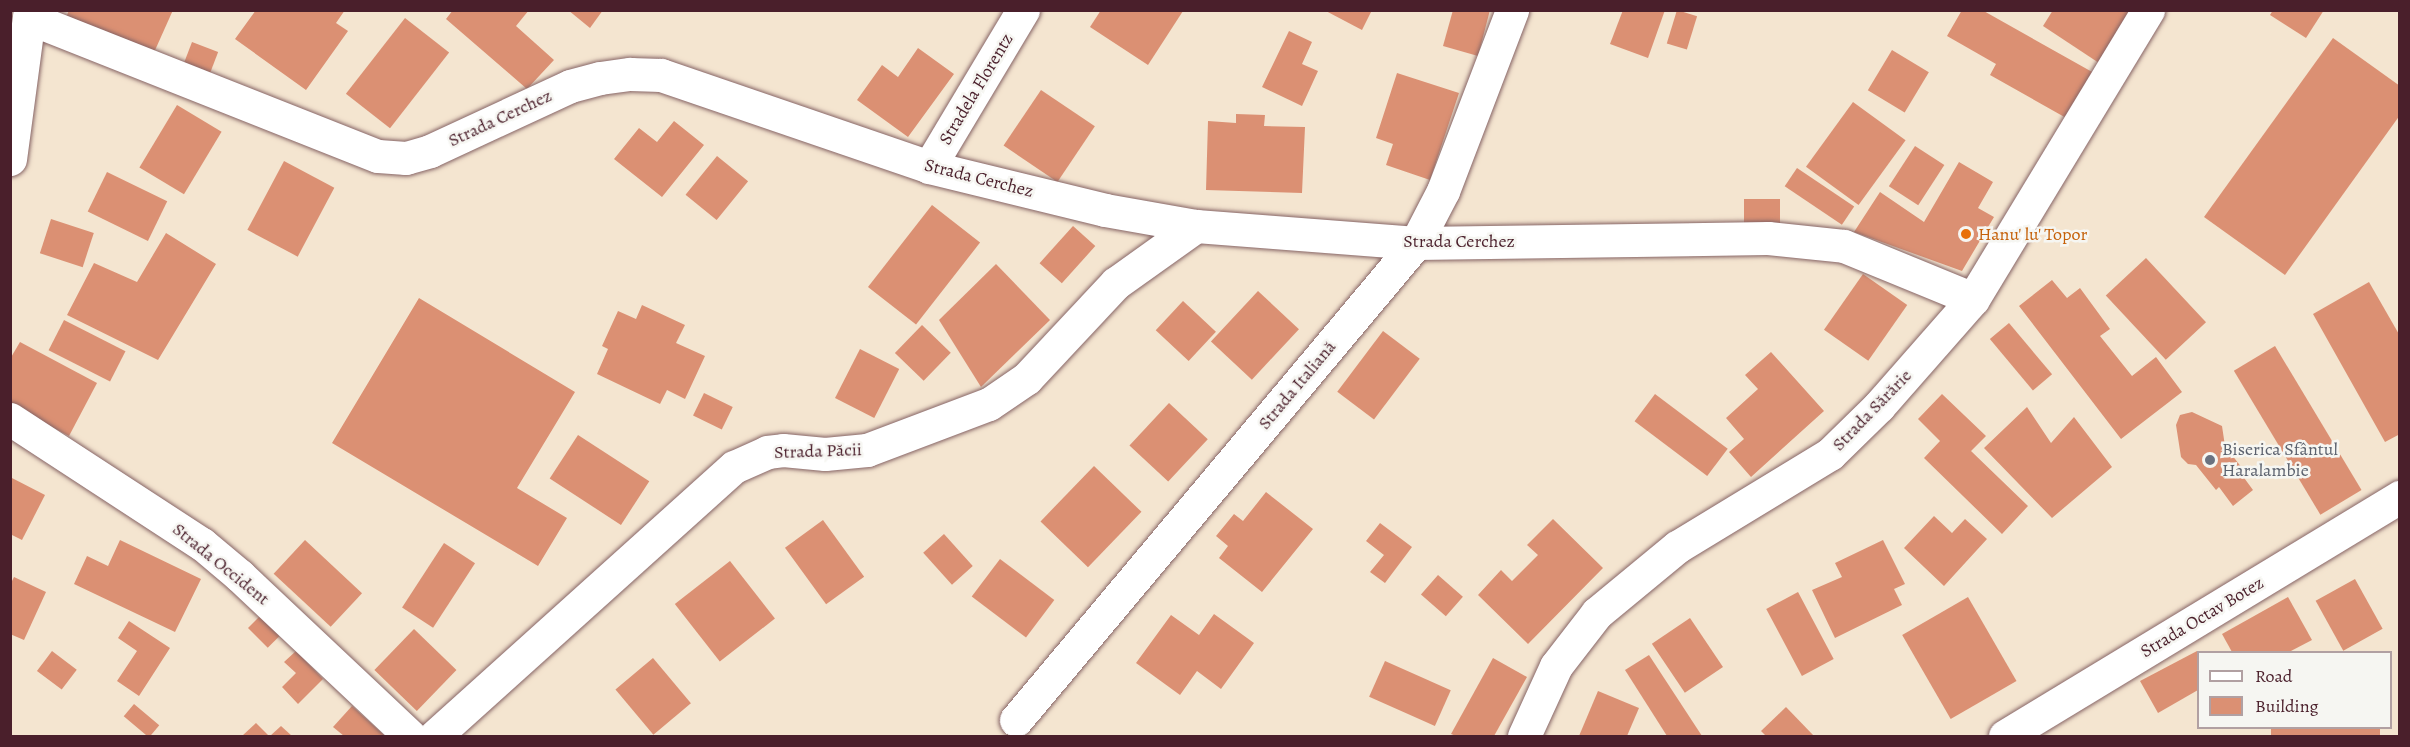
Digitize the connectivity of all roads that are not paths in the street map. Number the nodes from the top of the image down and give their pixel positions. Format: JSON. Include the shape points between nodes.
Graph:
{"nodes":[{"id":1,"x":1023,"y":10,"type":"edge"},
{"id":2,"x":1512,"y":10,"type":"edge"},
{"id":3,"x":2148,"y":10,"type":"edge"},
{"id":4,"x":29,"y":14,"type":"edge"},
{"id":5,"x":10,"y":159,"type":"edge"},
{"id":6,"x":929,"y":167,"type":"junction"},
{"id":7,"x":1196,"y":226,"type":"junction"},
{"id":8,"x":1416,"y":243,"type":"junction"},
{"id":9,"x":1973,"y":299,"type":"junction"},
{"id":10,"x":10,"y":419,"type":"edge"},
{"id":11,"x":2400,"y":497,"type":"edge"},
{"id":12,"x":1016,"y":720,"type":"dead end"},
{"id":13,"x":410,"y":736,"type":"edge"},
{"id":14,"x":435,"y":736,"type":"edge"},
{"id":15,"x":1524,"y":736,"type":"edge"},
{"id":16,"x":2005,"y":736,"type":"edge"}],
"edges":[{"from":1,"to":6,"type":"street","name":"Stradela Florentz"},
{"from":2,"to":8,"type":"street","name":"Strada Italiană","via":[[1443,191]]},
{"from":3,"to":9,"type":"street","name":"Strada Sărărie"},
{"from":4,"to":5,"type":"street"},
{"from":4,"to":6,"type":"street","name":"Strada Cerchez","via":[[378,156],[406,158],[430,151],[570,86],[620,75],[661,75]]},
{"from":6,"to":7,"type":"street","name":"Strada Cerchez","via":[[1105,210]]},
{"from":7,"to":8,"type":"street","name":"Strada Cerchez"},
{"from":7,"to":14,"type":"street","name":"Strada Păcii","via":[[1116,283],[1027,378],[988,404],[867,450],[825,454],[767,452],[734,467]]},
{"from":8,"to":9,"type":"street","name":"Strada Cerchez","via":[[1768,238],[1844,246]]},
{"from":8,"to":12,"type":"street","name":"Strada Italiană"},
{"from":9,"to":15,"type":"street","name":"Strada Sărărie","via":[[1879,406],[1830,454],[1677,547],[1597,613],[1557,666]]},
{"from":10,"to":13,"type":"street","name":"Strada Occident","via":[[202,544]]},
{"from":11,"to":16,"type":"street","name":"Strada Octav Botez"}]}
